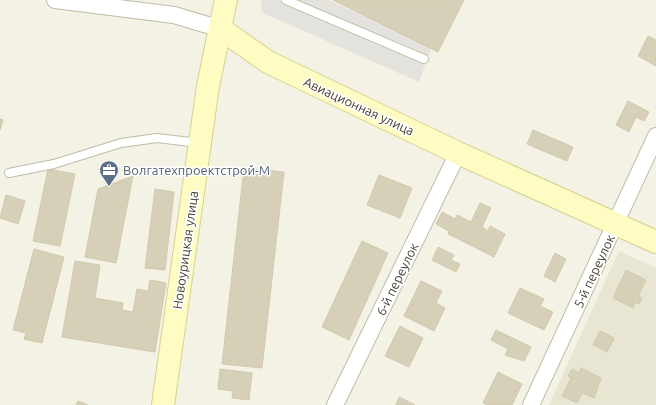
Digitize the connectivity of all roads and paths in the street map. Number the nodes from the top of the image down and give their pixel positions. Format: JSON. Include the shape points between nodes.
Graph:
{"nodes":[{"id":1,"x":56,"y":0,"type":"edge"},
{"id":2,"x":226,"y":0,"type":"edge"},
{"id":3,"x":286,"y":0,"type":"edge"},
{"id":4,"x":221,"y":29,"type":"junction"},
{"id":5,"x":424,"y":59,"type":"dead end"},
{"id":6,"x":656,"y":136,"type":"edge"},
{"id":7,"x":200,"y":143,"type":"junction"},
{"id":8,"x":458,"y":153,"type":"junction"},
{"id":9,"x":8,"y":172,"type":"dead end"},
{"id":10,"x":616,"y":224,"type":"junction"},
{"id":11,"x":656,"y":242,"type":"edge"},
{"id":12,"x":163,"y":405,"type":"edge"},
{"id":13,"x":335,"y":405,"type":"edge"},
{"id":14,"x":531,"y":405,"type":"edge"}],
"edges":[{"from":1,"to":4,"type":"street","name":"Авиационная улица","via":[[174,15]]},
{"from":2,"to":4,"type":"main road","name":"Новоурицкая улица"},
{"from":3,"to":5,"type":"lane"},
{"from":4,"to":7,"type":"main road","name":"Новоурицкая улица","via":[[208,86]]},
{"from":4,"to":8,"type":"main road","name":"Авиационная улица","via":[[268,62]]},
{"from":6,"to":10,"type":"street","name":"5-й переулок"},
{"from":7,"to":9,"type":"lane","via":[[157,138],[121,143],[54,164]]},
{"from":7,"to":12,"type":"main road","name":"Новоурицкая улица"},
{"from":8,"to":10,"type":"main road","name":"Авиационная улица"},
{"from":8,"to":13,"type":"street","name":"6-й переулок"},
{"from":10,"to":11,"type":"main road","name":"Авиационная улица"},
{"from":10,"to":14,"type":"street","name":"5-й переулок"}]}
